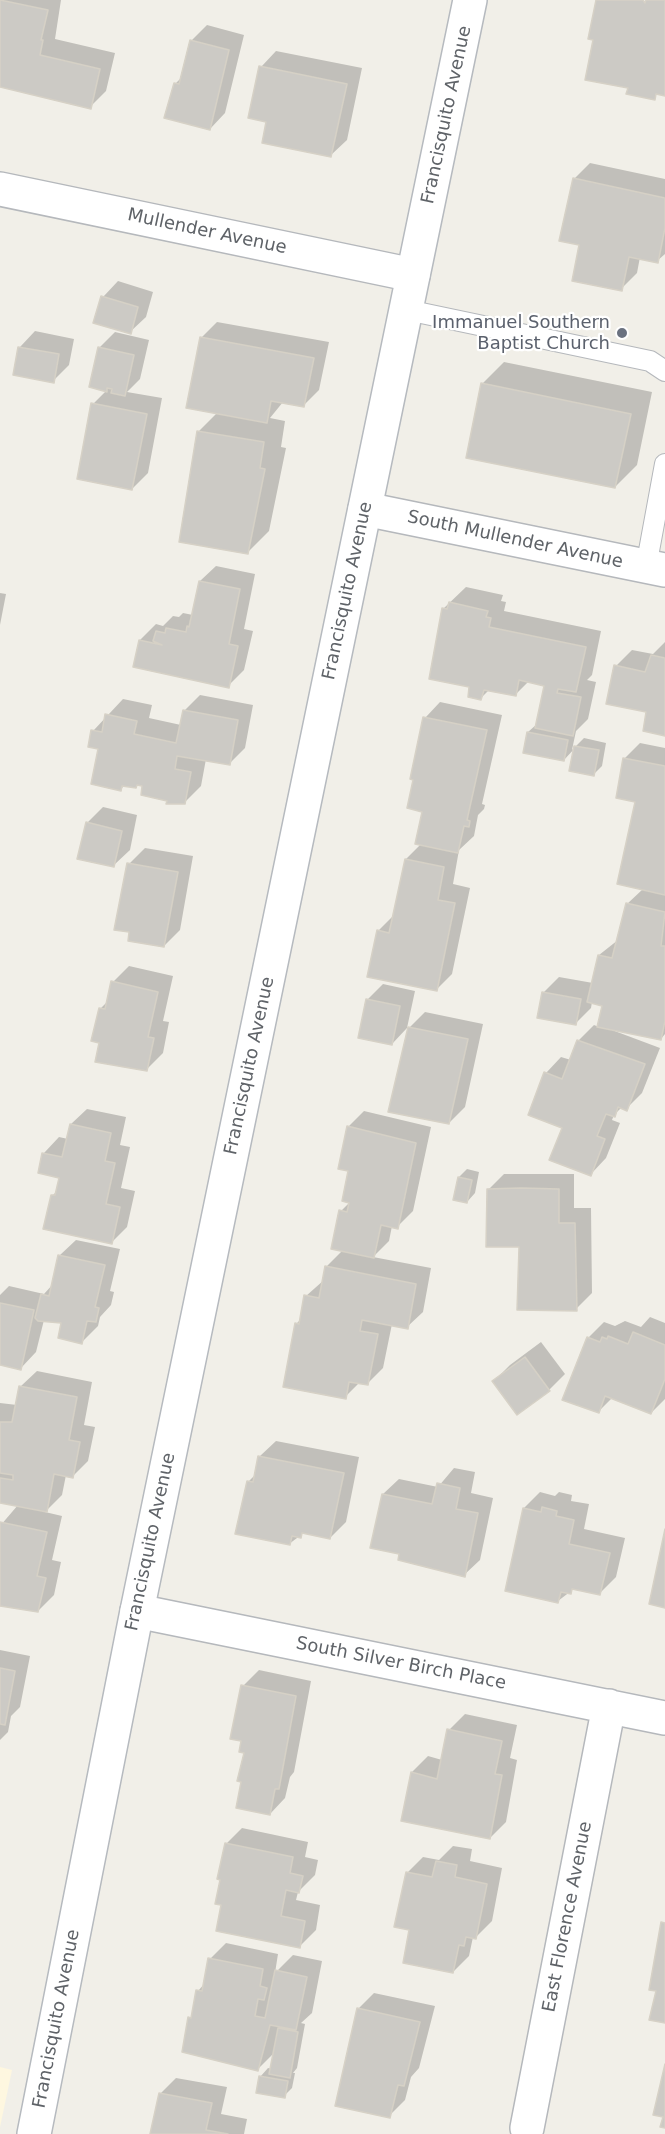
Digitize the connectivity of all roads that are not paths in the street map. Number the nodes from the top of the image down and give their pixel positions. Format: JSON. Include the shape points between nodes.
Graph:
{"nodes":[{"id":1,"x":470,"y":0,"type":"edge"},
{"id":2,"x":0,"y":189,"type":"edge"},
{"id":3,"x":413,"y":275,"type":"junction"},
{"id":4,"x":406,"y":310,"type":"junction"},
{"id":5,"x":665,"y":370,"type":"edge"},
{"id":6,"x":665,"y":464,"type":"edge"},
{"id":7,"x":365,"y":509,"type":"junction"},
{"id":8,"x":656,"y":568,"type":"edge"},
{"id":9,"x":137,"y":1611,"type":"junction"},
{"id":10,"x":609,"y":1706,"type":"junction"},
{"id":11,"x":665,"y":1718,"type":"edge"},
{"id":12,"x":527,"y":2128,"type":"dead end"},
{"id":13,"x":34,"y":2134,"type":"edge"}],
"edges":[{"from":1,"to":3,"type":"street","name":"Francisquito Avenue"},
{"from":2,"to":3,"type":"street","name":"Mullender Avenue"},
{"from":3,"to":4,"type":"street","name":"Francisquito Avenue"},
{"from":4,"to":5,"type":"lane","via":[[650,361]]},
{"from":4,"to":7,"type":"street","name":"Francisquito Avenue"},
{"from":6,"to":8,"type":"lane"},
{"from":7,"to":8,"type":"street","name":"South Mullender Avenue"},
{"from":7,"to":9,"type":"street","name":"Francisquito Avenue"},
{"from":9,"to":10,"type":"street","name":"South Silver Birch Place"},
{"from":9,"to":13,"type":"street","name":"Francisquito Avenue"},
{"from":10,"to":11,"type":"street","name":"South Silver Birch Place"},
{"from":10,"to":12,"type":"street","name":"East Florence Avenue"}]}
